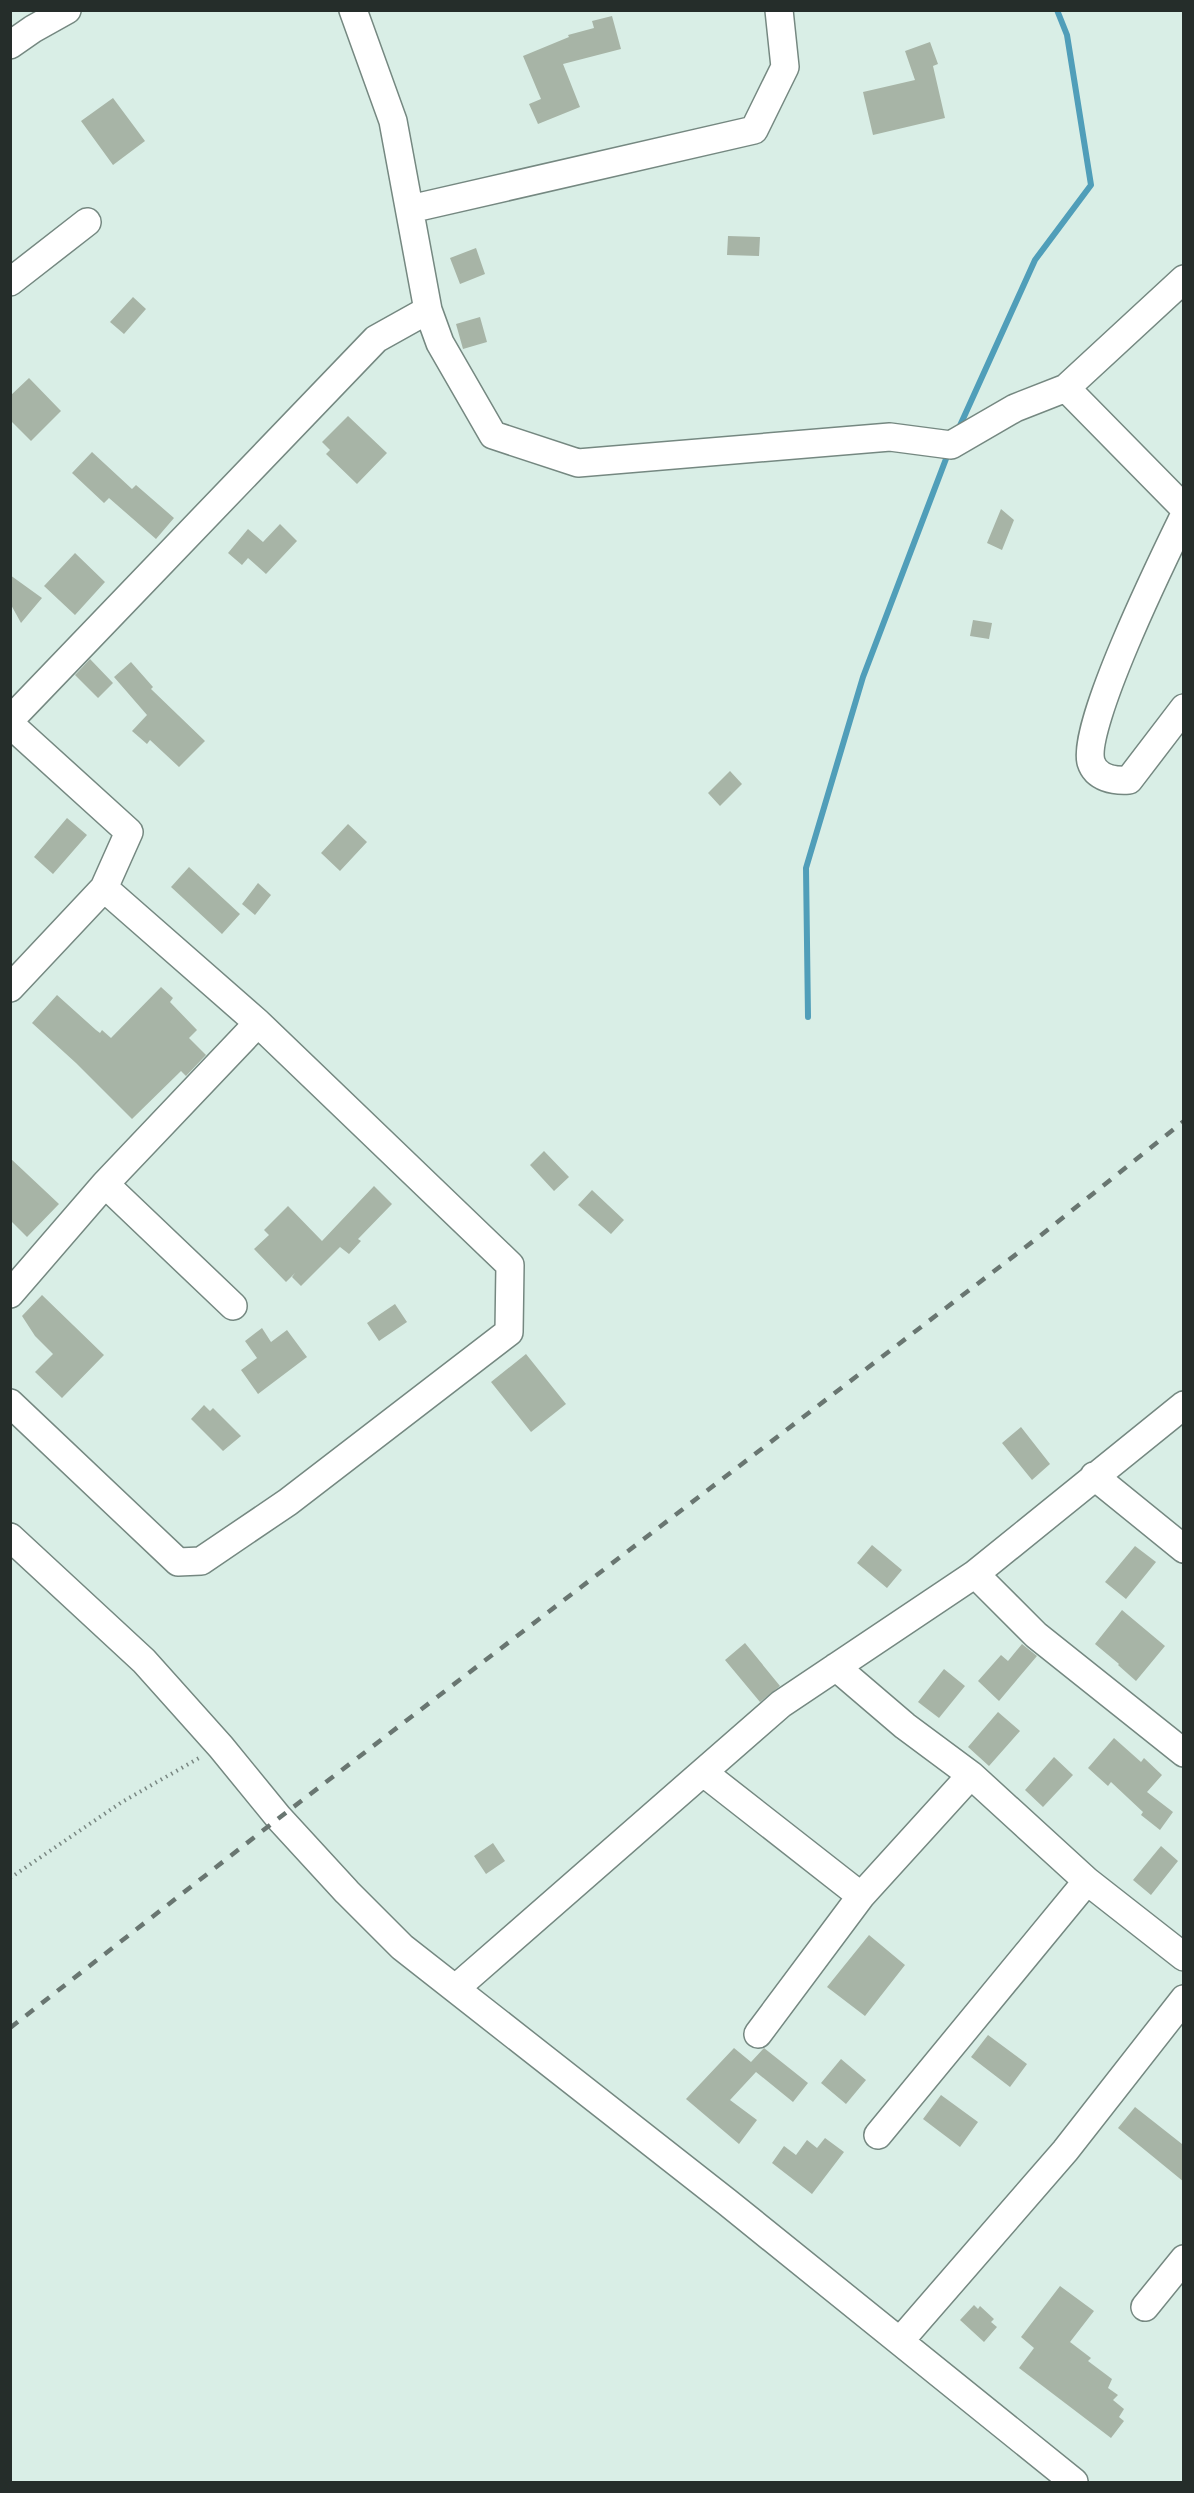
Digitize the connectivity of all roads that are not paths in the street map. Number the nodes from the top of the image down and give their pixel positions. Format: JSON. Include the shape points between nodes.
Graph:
{"nodes":[{"id":1,"x":67,"y":10,"type":"edge"},
{"id":2,"x":353,"y":10,"type":"edge"},
{"id":3,"x":779,"y":10,"type":"edge"},
{"id":4,"x":10,"y":45,"type":"edge"},
{"id":5,"x":410,"y":209,"type":"junction"},
{"id":6,"x":87,"y":222,"type":"dead end"},
{"id":7,"x":1184,"y":279,"type":"edge"},
{"id":8,"x":10,"y":282,"type":"edge"},
{"id":9,"x":428,"y":310,"type":"junction"},
{"id":10,"x":1066,"y":387,"type":"junction"},
{"id":11,"x":1184,"y":508,"type":"edge"},
{"id":12,"x":1184,"y":516,"type":"edge"},
{"id":13,"x":1184,"y":708,"type":"edge"},
{"id":14,"x":10,"y":722,"type":"edge"},
{"id":15,"x":104,"y":888,"type":"junction"},
{"id":16,"x":10,"y":988,"type":"edge"},
{"id":17,"x":258,"y":1023,"type":"junction"},
{"id":18,"x":105,"y":1184,"type":"junction"},
{"id":19,"x":10,"y":1294,"type":"edge"},
{"id":20,"x":233,"y":1306,"type":"dead end"},
{"id":21,"x":10,"y":1403,"type":"edge"},
{"id":22,"x":1184,"y":1405,"type":"edge"},
{"id":23,"x":1094,"y":1476,"type":"junction"},
{"id":24,"x":10,"y":1537,"type":"edge"},
{"id":25,"x":1184,"y":1549,"type":"edge"},
{"id":26,"x":975,"y":1574,"type":"junction"},
{"id":27,"x":836,"y":1667,"type":"junction"},
{"id":28,"x":1184,"y":1753,"type":"edge"},
{"id":29,"x":704,"y":1773,"type":"junction"},
{"id":30,"x":971,"y":1775,"type":"junction"},
{"id":31,"x":1087,"y":1881,"type":"junction"},
{"id":32,"x":861,"y":1896,"type":"junction"},
{"id":33,"x":1184,"y":1957,"type":"edge"},
{"id":34,"x":456,"y":1988,"type":"junction"},
{"id":35,"x":1184,"y":1999,"type":"edge"},
{"id":36,"x":758,"y":2034,"type":"dead end"},
{"id":37,"x":878,"y":2135,"type":"dead end"},
{"id":38,"x":1184,"y":2259,"type":"edge"},
{"id":39,"x":1145,"y":2307,"type":"dead end"},
{"id":40,"x":900,"y":2341,"type":"junction"},
{"id":41,"x":1074,"y":2482,"type":"edge"}],
"edges":[{"from":1,"to":4,"type":"street"},
{"from":2,"to":5,"type":"street","via":[[393,121]]},
{"from":3,"to":5,"type":"street","via":[[785,67],[754,130]]},
{"from":5,"to":9,"type":"street"},
{"from":6,"to":8,"type":"street"},
{"from":7,"to":10,"type":"street"},
{"from":9,"to":10,"type":"street","via":[[440,343],[493,435],[578,463],[890,437],[951,445],[1015,408]]},
{"from":9,"to":14,"type":"street","via":[[376,339]]},
{"from":10,"to":11,"type":"street"},
{"from":12,"to":13,"type":"street","via":[[1100,708],[1090,747],[1097,773],[1115,781],[1129,780]]},
{"from":14,"to":15,"type":"street","via":[[129,832]]},
{"from":15,"to":16,"type":"street"},
{"from":15,"to":17,"type":"street"},
{"from":17,"to":18,"type":"street"},
{"from":17,"to":21,"type":"street","via":[[510,1265],[508,1332],[288,1502],[201,1561],[177,1562]]},
{"from":18,"to":19,"type":"street"},
{"from":18,"to":20,"type":"street"},
{"from":22,"to":23,"type":"street"},
{"from":23,"to":25,"type":"street"},
{"from":23,"to":26,"type":"street"},
{"from":24,"to":34,"type":"street","via":[[144,1661],[347,1892],[402,1947]]},
{"from":26,"to":27,"type":"street"},
{"from":26,"to":28,"type":"street","via":[[1036,1635]]},
{"from":27,"to":29,"type":"street","via":[[781,1704]]},
{"from":27,"to":30,"type":"street"},
{"from":29,"to":32,"type":"street"},
{"from":29,"to":34,"type":"street"},
{"from":30,"to":31,"type":"street"},
{"from":30,"to":32,"type":"street"},
{"from":31,"to":33,"type":"street"},
{"from":31,"to":37,"type":"street"},
{"from":32,"to":36,"type":"street"},
{"from":34,"to":40,"type":"street"},
{"from":35,"to":40,"type":"street","via":[[1065,2151]]},
{"from":38,"to":39,"type":"street"},
{"from":40,"to":41,"type":"street"}]}
